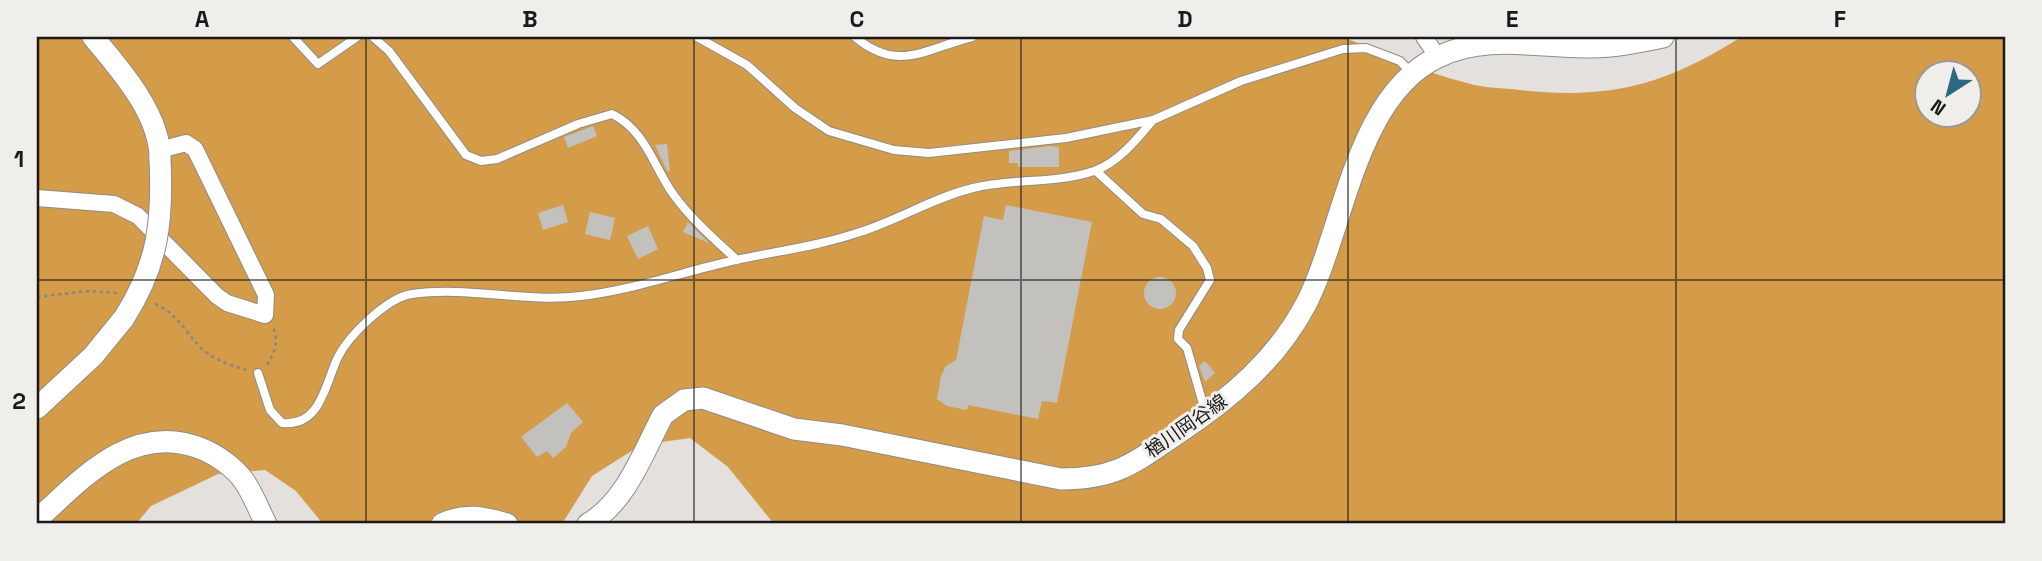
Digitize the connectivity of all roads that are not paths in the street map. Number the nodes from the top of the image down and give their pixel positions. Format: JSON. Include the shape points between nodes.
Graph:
{"nodes":[{"id":1,"x":93,"y":37,"type":"edge"},
{"id":2,"x":293,"y":37,"type":"edge"},
{"id":3,"x":356,"y":37,"type":"edge"},
{"id":4,"x":373,"y":37,"type":"edge"},
{"id":5,"x":696,"y":37,"type":"edge"},
{"id":6,"x":855,"y":37,"type":"edge"},
{"id":7,"x":972,"y":37,"type":"edge"},
{"id":8,"x":1424,"y":37,"type":"edge"},
{"id":9,"x":1663,"y":37,"type":"edge"},
{"id":10,"x":1482,"y":40,"type":"edge"},
{"id":11,"x":1438,"y":57,"type":"junction"},
{"id":12,"x":1412,"y":75,"type":"junction"},
{"id":13,"x":1153,"y":120,"type":"junction"},
{"id":14,"x":160,"y":155,"type":"junction"},
{"id":15,"x":1096,"y":171,"type":"junction"},
{"id":16,"x":37,"y":198,"type":"edge"},
{"id":17,"x":737,"y":260,"type":"junction"},
{"id":18,"x":258,"y":373,"type":"road end"},
{"id":19,"x":1203,"y":404,"type":"dead end"},
{"id":20,"x":37,"y":408,"type":"edge"},
{"id":21,"x":37,"y":520,"type":"edge"},
{"id":22,"x":266,"y":524,"type":"edge"},
{"id":23,"x":442,"y":524,"type":"edge"},
{"id":24,"x":507,"y":524,"type":"edge"},
{"id":25,"x":588,"y":524,"type":"edge"}],
"edges":[{"from":1,"to":14,"type":"main road","via":[[131,86],[148,117]]},
{"from":2,"to":3,"type":"lane","via":[[318,64]]},
{"from":4,"to":17,"type":"lane","via":[[389,51],[466,155],[481,161],[497,159],[612,114],[628,122],[673,194]]},
{"from":5,"to":13,"type":"lane","via":[[747,65],[829,131],[894,150],[929,153],[1001,146]]},
{"from":6,"to":7,"type":"lane","via":[[871,50],[908,58]]},
{"from":8,"to":11,"type":"street"},
{"from":9,"to":10,"type":"main road","name":"楢川岡谷線","via":[[1589,48]]},
{"from":10,"to":11,"type":"main road","name":"楢川岡谷線"},
{"from":11,"to":12,"type":"main road","name":"楢川岡谷線"},
{"from":12,"to":13,"type":"lane","via":[[1400,61],[1366,48],[1343,49],[1241,81]]},
{"from":12,"to":25,"type":"main road","name":"楢川岡谷線","via":[[1390,99],[1367,139],[1325,262],[1305,306],[1274,353],[1211,411],[1127,467],[1094,479],[1061,479],[794,429],[694,397],[673,405],[663,415],[618,498]]},
{"from":13,"to":15,"type":"lane","via":[[1131,147]]},
{"from":14,"to":16,"type":"street","via":[[186,144],[195,149],[266,295],[265,315],[217,296],[126,209]]},
{"from":14,"to":20,"type":"main road","bridge":true,"via":[[162,210],[147,277],[124,318],[93,356]]},
{"from":15,"to":17,"type":"lane","via":[[971,188],[861,232]]},
{"from":15,"to":19,"type":"lane","via":[[1143,214],[1161,219],[1193,246],[1208,268],[1210,280],[1178,339],[1187,348]]},
{"from":17,"to":18,"type":"lane","via":[[582,296],[539,298],[484,291],[400,296],[350,338],[337,358],[325,395],[309,416],[292,424],[282,423],[270,410]]},
{"from":21,"to":22,"type":"main road","via":[[108,458],[134,446],[167,440],[199,447],[229,465],[244,481]]},
{"from":23,"to":24,"type":"main road","via":[[471,516]]}]}
